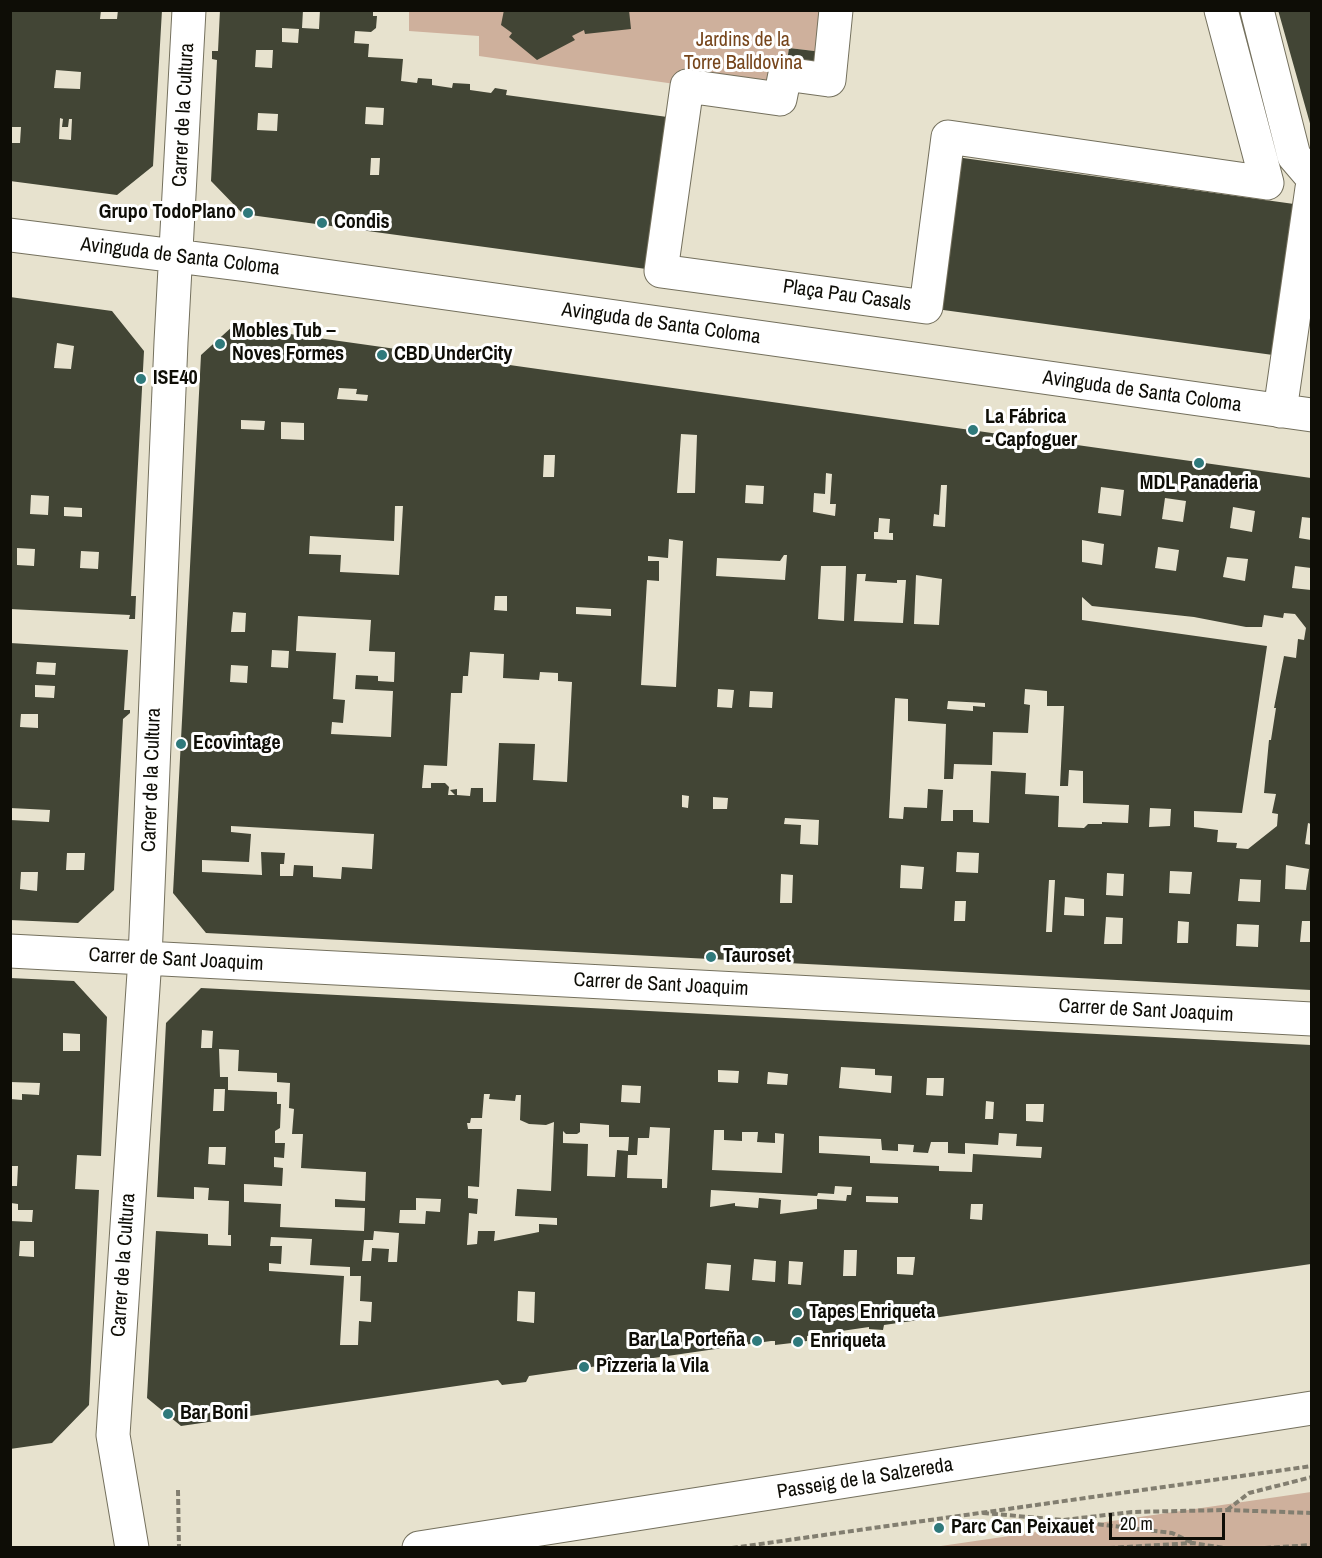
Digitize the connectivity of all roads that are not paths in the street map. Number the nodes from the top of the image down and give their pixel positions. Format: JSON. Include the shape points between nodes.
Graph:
{"nodes":[{"id":1,"x":189,"y":10,"type":"edge"},
{"id":2,"x":836,"y":10,"type":"edge"},
{"id":3,"x":1221,"y":10,"type":"edge"},
{"id":4,"x":1257,"y":10,"type":"edge"},
{"id":5,"x":1311,"y":177,"type":"edge"},
{"id":6,"x":1311,"y":188,"type":"edge"},
{"id":7,"x":10,"y":235,"type":"edge"},
{"id":8,"x":176,"y":256,"type":"junction"},
{"id":9,"x":1280,"y":411,"type":"junction"},
{"id":10,"x":1311,"y":415,"type":"edge"},
{"id":11,"x":10,"y":951,"type":"edge"},
{"id":12,"x":145,"y":958,"type":"junction"},
{"id":13,"x":1311,"y":1020,"type":"edge"},
{"id":14,"x":1311,"y":1408,"type":"edge"},
{"id":15,"x":132,"y":1548,"type":"edge"},
{"id":16,"x":419,"y":1548,"type":"edge"}],
"edges":[{"from":1,"to":8,"type":"street","name":"Carrer de la Cultura"},
{"from":2,"to":3,"type":"street","name":"Plaça Pau Casals","via":[[829,80],[785,74],[780,99],[687,86],[661,271],[926,307],[948,137],[1267,183]]},
{"from":4,"to":5,"type":"street","via":[[1294,156]]},
{"from":6,"to":9,"type":"street"},
{"from":7,"to":8,"type":"street","name":"Avinguda de Santa Coloma"},
{"from":8,"to":9,"type":"street","name":"Avinguda de Santa Coloma"},
{"from":8,"to":12,"type":"street","name":"Carrer de la Cultura"},
{"from":9,"to":10,"type":"street","name":"Avinguda de Santa Coloma"},
{"from":11,"to":12,"type":"street","name":"Carrer de Sant Joaquim"},
{"from":12,"to":13,"type":"street","name":"Carrer de Sant Joaquim"},
{"from":12,"to":15,"type":"street","name":"Carrer de la Cultura","via":[[113,1435]]},
{"from":14,"to":16,"type":"street","name":"Passeig de la Salzereda"}]}
